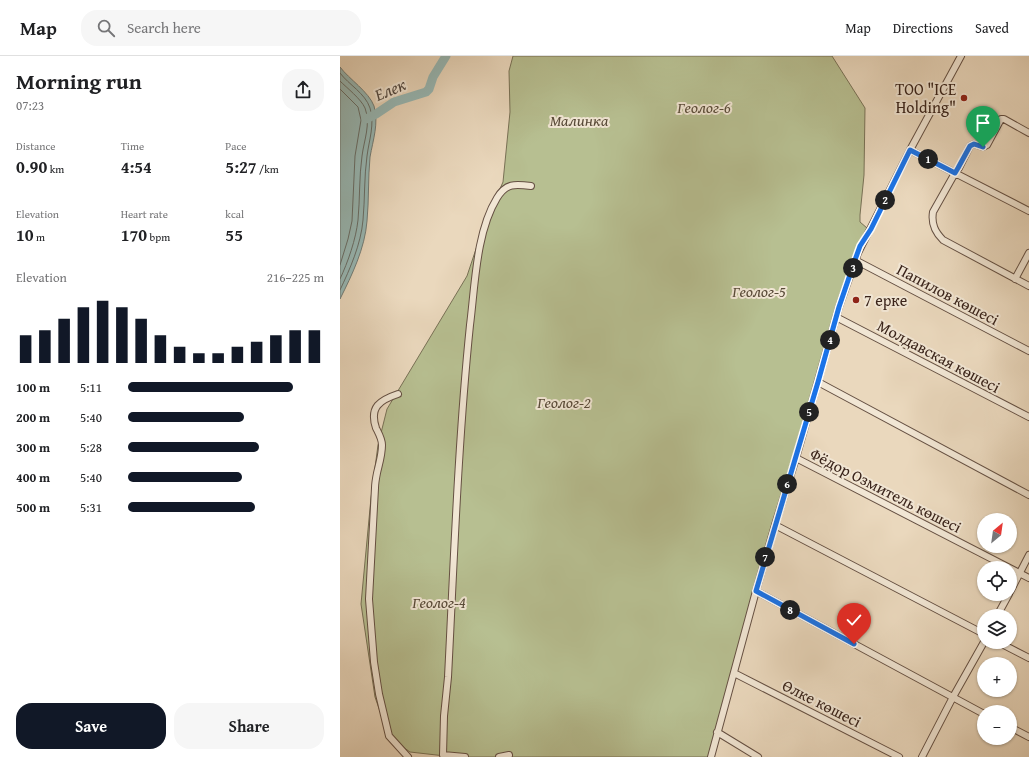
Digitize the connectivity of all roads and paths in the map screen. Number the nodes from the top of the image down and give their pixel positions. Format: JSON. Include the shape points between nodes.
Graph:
{"nodes":[{"id":1,"x":961,"y":56,"type":"edge"},
{"id":2,"x":1029,"y":133,"type":"edge"},
{"id":3,"x":910,"y":150,"type":"junction"},
{"id":4,"x":955,"y":173,"type":"junction"},
{"id":5,"x":531,"y":186,"type":"dead end"},
{"id":6,"x":1029,"y":211,"type":"edge"},
{"id":7,"x":1029,"y":253,"type":"edge"},
{"id":8,"x":855,"y":260,"type":"junction"},
{"id":9,"x":1015,"y":279,"type":"junction"},
{"id":10,"x":1029,"y":286,"type":"edge"},
{"id":11,"x":836,"y":317,"type":"junction"},
{"id":12,"x":1029,"y":351,"type":"edge"},
{"id":13,"x":818,"y":382,"type":"junction"},
{"id":14,"x":398,"y":394,"type":"dead end"},
{"id":15,"x":1029,"y":418,"type":"edge"},
{"id":16,"x":796,"y":458,"type":"junction"},
{"id":17,"x":1029,"y":495,"type":"edge"},
{"id":18,"x":774,"y":525,"type":"junction"},
{"id":19,"x":1029,"y":555,"type":"edge"},
{"id":20,"x":1020,"y":573,"type":"junction"},
{"id":21,"x":1017,"y":578,"type":"edge"},
{"id":22,"x":1029,"y":578,"type":"edge"},
{"id":23,"x":756,"y":591,"type":"junction"},
{"id":24,"x":977,"y":630,"type":"edge"},
{"id":25,"x":980,"y":649,"type":"edge"},
{"id":26,"x":1012,"y":649,"type":"edge"},
{"id":27,"x":1029,"y":658,"type":"edge"},
{"id":28,"x":734,"y":672,"type":"junction"},
{"id":29,"x":953,"y":697,"type":"junction"},
{"id":30,"x":977,"y":710,"type":"edge"},
{"id":31,"x":1017,"y":731,"type":"edge"},
{"id":32,"x":717,"y":732,"type":"junction"},
{"id":33,"x":1029,"y":737,"type":"edge"},
{"id":34,"x":509,"y":755,"type":"dead end"},
{"id":35,"x":441,"y":756,"type":"edge"},
{"id":36,"x":408,"y":757,"type":"edge"},
{"id":37,"x":465,"y":757,"type":"edge"},
{"id":38,"x":499,"y":757,"type":"edge"},
{"id":39,"x":710,"y":757,"type":"edge"},
{"id":40,"x":758,"y":757,"type":"edge"},
{"id":41,"x":899,"y":757,"type":"edge"},
{"id":42,"x":922,"y":757,"type":"edge"}],
"edges":[{"from":1,"to":3,"type":"street"},
{"from":2,"to":4,"type":"street","via":[[1004,119],[1001,120],[987,145],[970,146]]},
{"from":3,"to":4,"type":"street"},
{"from":3,"to":8,"type":"street"},
{"from":4,"to":6,"type":"street"},
{"from":4,"to":9,"type":"street","via":[[933,212],[936,233],[943,240]]},
{"from":5,"to":35,"type":"street","via":[[515,184],[497,197],[484,228],[476,271],[461,421],[448,677]]},
{"from":7,"to":9,"type":"street"},
{"from":8,"to":11,"type":"street"},
{"from":8,"to":12,"type":"street","name":"Папилов көшесі"},
{"from":9,"to":10,"type":"street"},
{"from":11,"to":13,"type":"street"},
{"from":11,"to":15,"type":"street","name":"Молдавская көшесі"},
{"from":13,"to":16,"type":"street"},
{"from":13,"to":17,"type":"street"},
{"from":14,"to":36,"type":"street","via":[[381,401],[374,413],[382,445],[375,488],[369,608],[374,662],[389,736]]},
{"from":16,"to":18,"type":"street"},
{"from":16,"to":20,"type":"street","name":"Фёдор Озмитель көшесі"},
{"from":18,"to":23,"type":"street"},
{"from":18,"to":24,"type":"street"},
{"from":19,"to":20,"type":"street"},
{"from":20,"to":21,"type":"street"},
{"from":20,"to":22,"type":"street","name":"Фёдор Озмитель көшесі"},
{"from":23,"to":28,"type":"street"},
{"from":23,"to":29,"type":"street"},
{"from":25,"to":29,"type":"street"},
{"from":26,"to":27,"type":"street"},
{"from":28,"to":32,"type":"street"},
{"from":28,"to":41,"type":"street","name":"Өлке көшесі"},
{"from":29,"to":30,"type":"street"},
{"from":29,"to":42,"type":"street"},
{"from":31,"to":33,"type":"street"},
{"from":32,"to":39,"type":"street"},
{"from":32,"to":40,"type":"street"},
{"from":34,"to":38,"type":"street"},
{"from":35,"to":37,"type":"street"}]}
